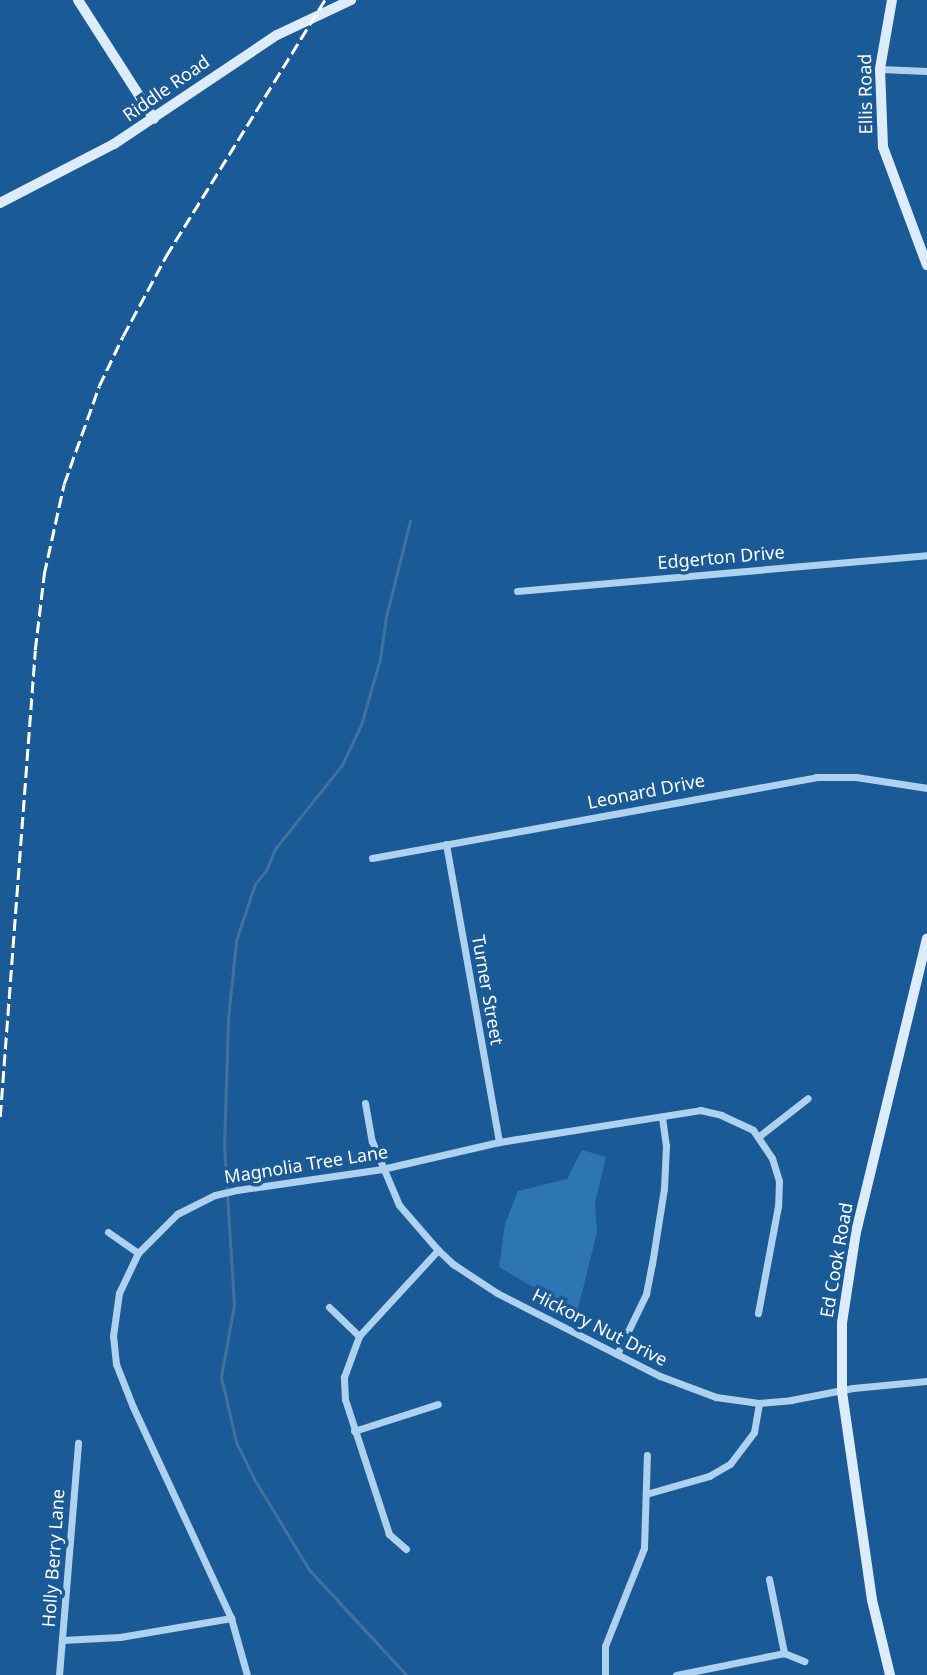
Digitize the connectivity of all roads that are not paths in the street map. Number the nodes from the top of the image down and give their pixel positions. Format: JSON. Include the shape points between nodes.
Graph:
{"nodes":[{"id":1,"x":78,"y":0,"type":"edge"},
{"id":2,"x":351,"y":0,"type":"edge"},
{"id":3,"x":892,"y":0,"type":"edge"},
{"id":4,"x":880,"y":69,"type":"junction"},
{"id":5,"x":927,"y":71,"type":"edge"},
{"id":6,"x":154,"y":119,"type":"junction"},
{"id":7,"x":0,"y":203,"type":"edge"},
{"id":8,"x":927,"y":265,"type":"edge"},
{"id":9,"x":927,"y":555,"type":"edge"},
{"id":10,"x":517,"y":591,"type":"dead end"},
{"id":11,"x":927,"y":788,"type":"edge"},
{"id":12,"x":446,"y":844,"type":"junction"},
{"id":13,"x":372,"y":858,"type":"dead end"},
{"id":14,"x":927,"y":938,"type":"edge"},
{"id":15,"x":808,"y":1098,"type":"dead end"},
{"id":16,"x":365,"y":1103,"type":"dead end"},
{"id":17,"x":662,"y":1117,"type":"junction"},
{"id":18,"x":758,"y":1137,"type":"junction"},
{"id":19,"x":499,"y":1142,"type":"junction"},
{"id":20,"x":382,"y":1169,"type":"junction"},
{"id":21,"x":108,"y":1232,"type":"dead end"},
{"id":22,"x":438,"y":1250,"type":"junction"},
{"id":23,"x":138,"y":1253,"type":"junction"},
{"id":24,"x":329,"y":1307,"type":"dead end"},
{"id":25,"x":758,"y":1313,"type":"dead end"},
{"id":26,"x":359,"y":1336,"type":"junction"},
{"id":27,"x":617,"y":1354,"type":"junction"},
{"id":28,"x":927,"y":1381,"type":"edge"},
{"id":29,"x":842,"y":1392,"type":"junction"},
{"id":30,"x":759,"y":1403,"type":"junction"},
{"id":31,"x":438,"y":1404,"type":"dead end"},
{"id":32,"x":354,"y":1430,"type":"junction"},
{"id":33,"x":78,"y":1443,"type":"dead end"},
{"id":34,"x":647,"y":1455,"type":"dead end"},
{"id":35,"x":646,"y":1494,"type":"junction"},
{"id":36,"x":406,"y":1549,"type":"dead end"},
{"id":37,"x":769,"y":1579,"type":"dead end"},
{"id":38,"x":231,"y":1618,"type":"junction"},
{"id":39,"x":62,"y":1640,"type":"junction"},
{"id":40,"x":784,"y":1654,"type":"junction"},
{"id":41,"x":804,"y":1661,"type":"dead end"},
{"id":42,"x":59,"y":1675,"type":"edge"},
{"id":43,"x":247,"y":1675,"type":"edge"},
{"id":44,"x":605,"y":1675,"type":"edge"},
{"id":45,"x":676,"y":1675,"type":"edge"},
{"id":46,"x":890,"y":1675,"type":"edge"}],
"edges":[{"from":1,"to":6,"type":"street"},
{"from":2,"to":6,"type":"street","name":"Riddle Road","via":[[277,35]]},
{"from":3,"to":4,"type":"street","name":"Ellis Road"},
{"from":4,"to":5,"type":"street"},
{"from":4,"to":8,"type":"street","name":"Ellis Road","via":[[883,147]]},
{"from":6,"to":7,"type":"street","name":"Riddle Road"},
{"from":9,"to":10,"type":"street","name":"Edgerton Drive"},
{"from":11,"to":12,"type":"street","name":"Leonard Drive","via":[[856,777],[816,777]]},
{"from":12,"to":13,"type":"street","name":"Leonard Drive"},
{"from":12,"to":19,"type":"street","name":"Turner Street"},
{"from":14,"to":29,"type":"street","name":"Ed Cook Road","via":[[856,1233],[844,1300]]},
{"from":15,"to":18,"type":"street"},
{"from":16,"to":20,"type":"street","name":"Hickory Nut Drive"},
{"from":17,"to":18,"type":"street","name":"Magnolia Tree Lane","via":[[700,1110],[721,1115]]},
{"from":17,"to":19,"type":"street","name":"Magnolia Tree Lane"},
{"from":17,"to":27,"type":"street","via":[[664,1188],[652,1264],[642,1304]]},
{"from":18,"to":25,"type":"street","name":"Magnolia Tree Lane","via":[[772,1158],[779,1181]]},
{"from":19,"to":20,"type":"street","name":"Magnolia Tree Lane"},
{"from":20,"to":22,"type":"street","name":"Hickory Nut Drive","via":[[398,1205]]},
{"from":20,"to":23,"type":"street","name":"Magnolia Tree Lane","via":[[215,1195],[177,1214]]},
{"from":21,"to":23,"type":"street"},
{"from":22,"to":26,"type":"street"},
{"from":22,"to":27,"type":"street","name":"Hickory Nut Drive","via":[[498,1293]]},
{"from":23,"to":38,"type":"street","name":"Magnolia Tree Lane","via":[[119,1293],[114,1316],[116,1364]]},
{"from":24,"to":26,"type":"street"},
{"from":26,"to":32,"type":"street","via":[[344,1377]]},
{"from":27,"to":30,"type":"street","name":"Hickory Nut Drive","via":[[716,1397]]},
{"from":28,"to":29,"type":"street","name":"Hickory Nut Drive"},
{"from":29,"to":30,"type":"street","name":"Hickory Nut Drive"},
{"from":29,"to":46,"type":"street","name":"Ed Cook Road","via":[[872,1600]]},
{"from":30,"to":35,"type":"street","via":[[754,1432],[730,1464],[709,1476]]},
{"from":31,"to":32,"type":"street"},
{"from":32,"to":36,"type":"street","via":[[389,1534]]},
{"from":33,"to":39,"type":"street","name":"Holly Berry Lane"},
{"from":34,"to":35,"type":"street"},
{"from":35,"to":44,"type":"street","via":[[644,1548],[605,1646]]},
{"from":37,"to":40,"type":"street"},
{"from":38,"to":39,"type":"street","via":[[110,1639]]},
{"from":38,"to":43,"type":"street","name":"Magnolia Tree Lane"},
{"from":39,"to":42,"type":"street","name":"Holly Berry Lane"},
{"from":40,"to":41,"type":"street"},
{"from":40,"to":45,"type":"street"}]}
